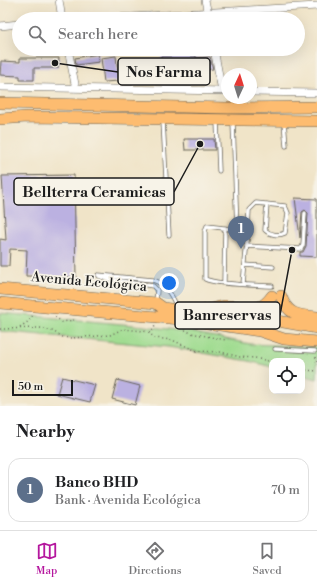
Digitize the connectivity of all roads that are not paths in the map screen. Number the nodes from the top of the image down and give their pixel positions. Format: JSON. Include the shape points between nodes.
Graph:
{"nodes":[{"id":1,"x":59,"y":0,"type":"edge"},
{"id":2,"x":205,"y":0,"type":"edge"},
{"id":3,"x":317,"y":6,"type":"edge"},
{"id":4,"x":61,"y":12,"type":"edge"},
{"id":5,"x":207,"y":12,"type":"edge"},
{"id":6,"x":252,"y":12,"type":"edge"},
{"id":7,"x":12,"y":25,"type":"edge"},
{"id":8,"x":0,"y":26,"type":"edge"},
{"id":9,"x":69,"y":56,"type":"edge"},
{"id":10,"x":216,"y":56,"type":"edge"},
{"id":11,"x":221,"y":78,"type":"edge"},
{"id":12,"x":0,"y":87,"type":"edge"},
{"id":13,"x":76,"y":89,"type":"junction"},
{"id":14,"x":221,"y":91,"type":"edge"},
{"id":15,"x":257,"y":92,"type":"edge"},
{"id":16,"x":317,"y":93,"type":"edge"},
{"id":17,"x":0,"y":103,"type":"edge"},
{"id":18,"x":317,"y":107,"type":"edge"},
{"id":19,"x":0,"y":119,"type":"edge"},
{"id":20,"x":163,"y":120,"type":"junction"},
{"id":21,"x":217,"y":120,"type":"junction"},
{"id":22,"x":233,"y":120,"type":"junction"},
{"id":23,"x":284,"y":121,"type":"junction"},
{"id":24,"x":317,"y":121,"type":"edge"},
{"id":25,"x":286,"y":146,"type":"dead end"},
{"id":26,"x":219,"y":171,"type":"dead end"},
{"id":27,"x":267,"y":204,"type":"junction"},
{"id":28,"x":305,"y":212,"type":"dead end"},
{"id":29,"x":225,"y":228,"type":"junction"},
{"id":30,"x":237,"y":229,"type":"junction"},
{"id":31,"x":248,"y":231,"type":"junction"},
{"id":32,"x":169,"y":235,"type":"dead end"},
{"id":33,"x":246,"y":246,"type":"junction"},
{"id":34,"x":245,"y":265,"type":"junction"},
{"id":35,"x":273,"y":267,"type":"dead end"},
{"id":36,"x":224,"y":282,"type":"junction"},
{"id":37,"x":243,"y":284,"type":"junction"},
{"id":38,"x":0,"y":289,"type":"edge"},
{"id":39,"x":275,"y":293,"type":"junction"},
{"id":40,"x":0,"y":303,"type":"edge"},
{"id":41,"x":156,"y":303,"type":"junction"},
{"id":42,"x":275,"y":308,"type":"dead end"},
{"id":43,"x":178,"y":310,"type":"junction"},
{"id":44,"x":197,"y":313,"type":"junction"},
{"id":45,"x":317,"y":316,"type":"edge"},
{"id":46,"x":272,"y":321,"type":"junction"},
{"id":47,"x":204,"y":323,"type":"junction"},
{"id":48,"x":317,"y":328,"type":"edge"},
{"id":49,"x":317,"y":331,"type":"edge"},
{"id":50,"x":284,"y":344,"type":"junction"},
{"id":51,"x":316,"y":347,"type":"edge"},
{"id":52,"x":275,"y":349,"type":"dead end"}],
"edges":[{"from":1,"to":4,"type":"street"},
{"from":2,"to":5,"type":"street"},
{"from":3,"to":6,"type":"street"},
{"from":7,"to":8,"type":"street"},
{"from":9,"to":13,"type":"street"},
{"from":10,"to":11,"type":"street"},
{"from":12,"to":13,"type":"street"},
{"from":13,"to":14,"type":"street"},
{"from":15,"to":16,"type":"street"},
{"from":17,"to":18,"type":"main road","via":[[228,108]]},
{"from":19,"to":20,"type":"main road","via":[[28,117]]},
{"from":20,"to":21,"type":"main road"},
{"from":20,"to":32,"type":"lane"},
{"from":21,"to":22,"type":"main road"},
{"from":21,"to":26,"type":"lane"},
{"from":22,"to":23,"type":"main road"},
{"from":22,"to":30,"type":"lane"},
{"from":23,"to":24,"type":"main road"},
{"from":23,"to":25,"type":"lane"},
{"from":27,"to":27,"type":"lane","via":[[285,206],[288,213],[285,233],[268,234],[264,230]]},
{"from":27,"to":31,"type":"lane","via":[[256,203],[251,207]]},
{"from":28,"to":33,"type":"lane","via":[[301,249]]},
{"from":29,"to":30,"type":"lane"},
{"from":29,"to":36,"type":"lane"},
{"from":29,"to":36,"type":"lane","via":[[205,228],[204,254],[205,279]]},
{"from":30,"to":31,"type":"lane"},
{"from":31,"to":33,"type":"lane"},
{"from":33,"to":34,"type":"lane"},
{"from":34,"to":35,"type":"lane"},
{"from":34,"to":37,"type":"lane"},
{"from":36,"to":37,"type":"lane"},
{"from":37,"to":39,"type":"lane"},
{"from":38,"to":41,"type":"main road","name":"Avenida Ecológica"},
{"from":39,"to":44,"type":"main road","via":[[266,305],[259,308],[224,306]]},
{"from":39,"to":45,"type":"main road","via":[[289,311]]},
{"from":40,"to":47,"type":"main road","name":"Avenida Ecológica","via":[[133,314]]},
{"from":41,"to":43,"type":"main road","name":"Avenida Ecológica","via":[[163,308]]},
{"from":41,"to":43,"type":"lane","via":[[158,290],[154,286],[107,279],[98,275],[159,282],[167,289]]},
{"from":42,"to":46,"type":"lane"},
{"from":43,"to":44,"type":"main road","name":"Avenida Ecológica"},
{"from":44,"to":46,"type":"main road","name":"Avenida Ecológica"},
{"from":46,"to":47,"type":"main road","via":[[264,324],[212,319]]},
{"from":46,"to":48,"type":"main road","name":"Avenida Ecológica"},
{"from":46,"to":49,"type":"main road","via":[[286,327]]},
{"from":47,"to":50,"type":"main road","name":"Avenida Ecológica","via":[[260,331]]},
{"from":50,"to":51,"type":"main road","name":"Avenida Ecológica"},
{"from":50,"to":52,"type":"lane"}]}
